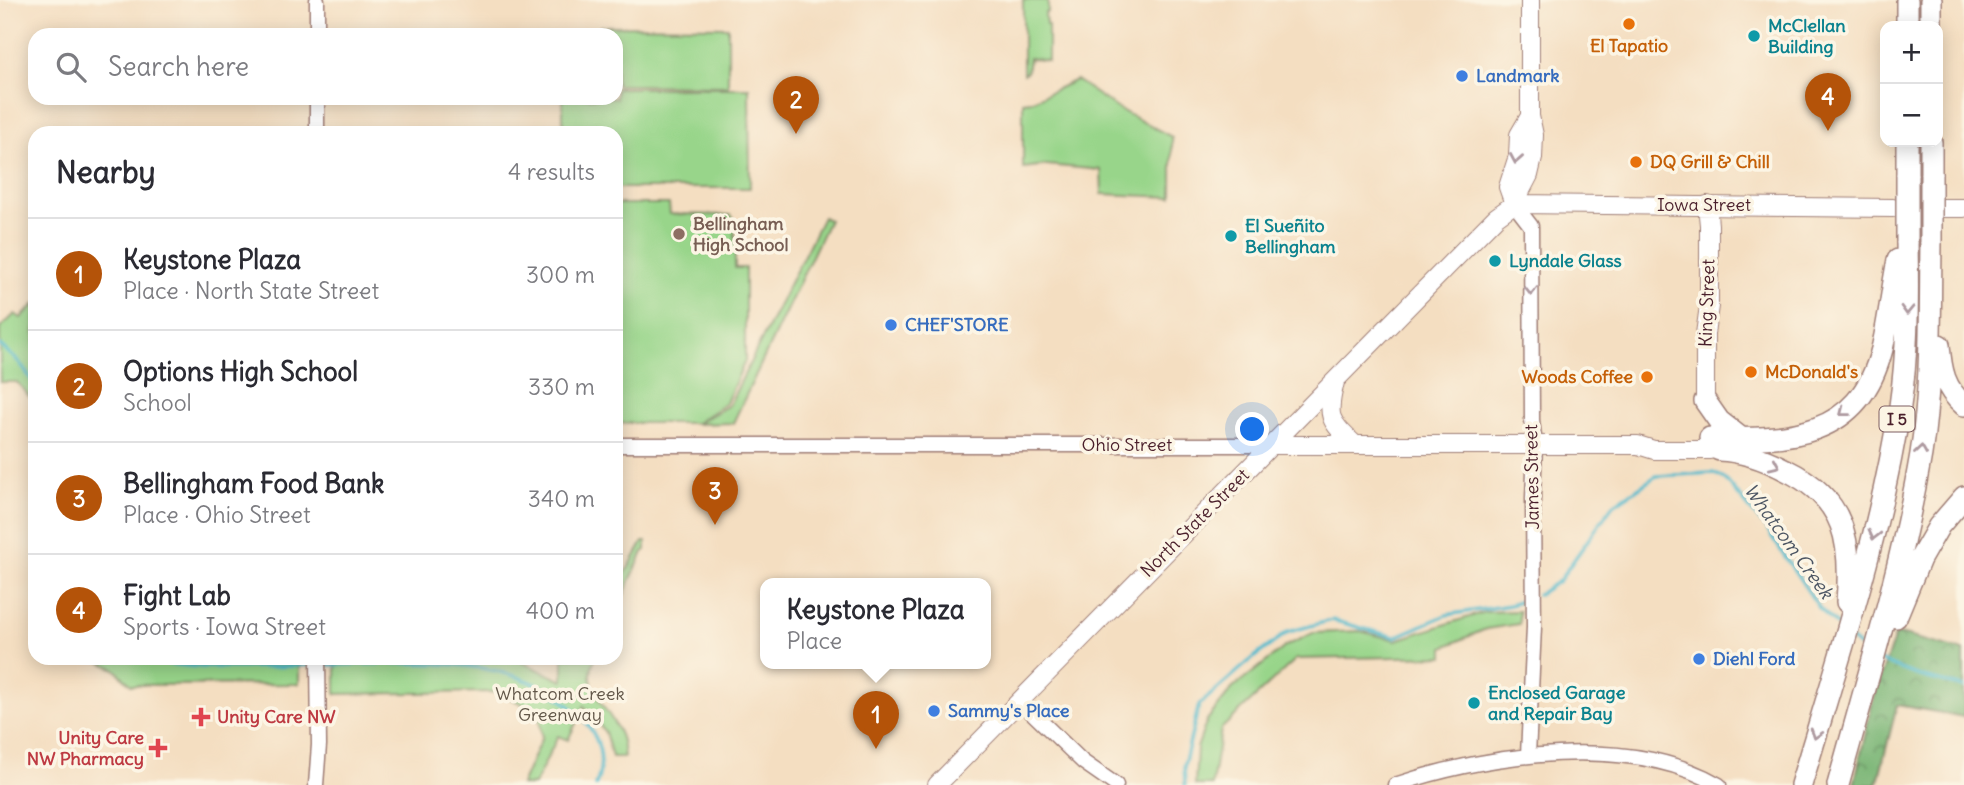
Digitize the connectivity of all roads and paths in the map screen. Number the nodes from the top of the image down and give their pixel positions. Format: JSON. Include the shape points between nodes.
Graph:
{"nodes":[{"id":1,"x":317,"y":0,"type":"edge"},
{"id":2,"x":1530,"y":0,"type":"edge"},
{"id":3,"x":1907,"y":0,"type":"edge"},
{"id":4,"x":1931,"y":0,"type":"edge"},
{"id":5,"x":1907,"y":21,"type":"edge"},
{"id":6,"x":1931,"y":21,"type":"edge"},
{"id":7,"x":317,"y":28,"type":"edge"},
{"id":8,"x":317,"y":105,"type":"edge"},
{"id":9,"x":317,"y":126,"type":"edge"},
{"id":10,"x":1907,"y":147,"type":"edge"},
{"id":11,"x":1931,"y":147,"type":"edge"},
{"id":12,"x":1514,"y":204,"type":"junction"},
{"id":13,"x":1707,"y":205,"type":"junction"},
{"id":14,"x":1940,"y":208,"type":"dead end"},
{"id":15,"x":1964,"y":208,"type":"edge"},
{"id":16,"x":1900,"y":212,"type":"junction"},
{"id":17,"x":1904,"y":242,"type":"junction"},
{"id":18,"x":1931,"y":251,"type":"junction"},
{"id":19,"x":1336,"y":380,"type":"junction"},
{"id":20,"x":1705,"y":401,"type":"joint"},
{"id":21,"x":1964,"y":405,"type":"edge"},
{"id":22,"x":1742,"y":439,"type":"junction"},
{"id":23,"x":1710,"y":444,"type":"junction"},
{"id":24,"x":623,"y":445,"type":"edge"},
{"id":25,"x":1272,"y":445,"type":"junction"},
{"id":26,"x":1355,"y":445,"type":"junction"},
{"id":27,"x":1535,"y":445,"type":"junction"},
{"id":28,"x":1964,"y":498,"type":"edge"},
{"id":29,"x":1900,"y":589,"type":"junction"},
{"id":30,"x":1854,"y":590,"type":"junction"},
{"id":31,"x":318,"y":665,"type":"edge"},
{"id":32,"x":1020,"y":701,"type":"junction"},
{"id":33,"x":1528,"y":755,"type":"junction"},
{"id":34,"x":316,"y":785,"type":"edge"},
{"id":35,"x":937,"y":785,"type":"edge"},
{"id":36,"x":1116,"y":785,"type":"edge"},
{"id":37,"x":1395,"y":785,"type":"edge"},
{"id":38,"x":1719,"y":785,"type":"edge"},
{"id":39,"x":1801,"y":785,"type":"edge"},
{"id":40,"x":1838,"y":785,"type":"edge"}],
"edges":[{"from":1,"to":7,"type":"street"},
{"from":2,"to":12,"type":"main road","name":"James Street","via":[[1530,116],[1519,135],[1508,187]]},
{"from":3,"to":5,"type":"highway"},
{"from":4,"to":6,"type":"highway"},
{"from":8,"to":9,"type":"street"},
{"from":10,"to":16,"type":"highway","number":"I 5","bridge":true},
{"from":11,"to":18,"type":"highway","number":"I 5","bridge":true},
{"from":12,"to":13,"type":"main road","name":"Iowa Street"},
{"from":12,"to":19,"type":"main road","name":"North State Street"},
{"from":12,"to":27,"type":"street","name":"James Street","one_way":true,"via":[[1531,226]]},
{"from":13,"to":16,"type":"main road","name":"Iowa Street"},
{"from":13,"to":20,"type":"main road","name":"King Street"},
{"from":14,"to":15,"type":"main road"},
{"from":16,"to":17,"type":"highway","number":"I 5","bridge":true},
{"from":17,"to":22,"type":"highway","one_way":true,"via":[[1881,351],[1863,393],[1832,421],[1810,432]]},
{"from":17,"to":30,"type":"highway","number":"I 5","one_way":true,"via":[[1908,294],[1900,405],[1876,530]]},
{"from":18,"to":21,"type":"highway","via":[[1941,366],[1953,396]]},
{"from":29,"to":18,"type":"highway","number":"I 5","one_way":true,"via":[[1928,388]]},
{"from":19,"to":25,"type":"main road","name":"North State Street"},
{"from":19,"to":26,"type":"main road","via":[[1329,411]]},
{"from":20,"to":22,"type":"highway","via":[[1719,421]]},
{"from":22,"to":23,"type":"highway"},
{"from":23,"to":27,"type":"main road","name":"Ohio Street","via":[[1654,450]]},
{"from":23,"to":30,"type":"highway","one_way":true,"via":[[1798,475],[1830,502],[1844,529]]},
{"from":24,"to":25,"type":"street","name":"Ohio Street"},
{"from":25,"to":26,"type":"main road","name":"Ohio Street"},
{"from":25,"to":32,"type":"main road","name":"North State Street"},
{"from":26,"to":27,"type":"main road","name":"Ohio Street"},
{"from":27,"to":33,"type":"street","name":"James Street"},
{"from":28,"to":29,"type":"highway","via":[[1938,526]]},
{"from":29,"to":40,"type":"highway","via":[[1860,703]]},
{"from":30,"to":39,"type":"highway","one_way":true,"via":[[1845,639]]},
{"from":31,"to":34,"type":"street"},
{"from":32,"to":35,"type":"main road","name":"North State Street"},
{"from":32,"to":36,"type":"street","via":[[1083,762]]},
{"from":33,"to":37,"type":"street","via":[[1445,770]]},
{"from":33,"to":38,"type":"street","via":[[1650,760]]}]}
